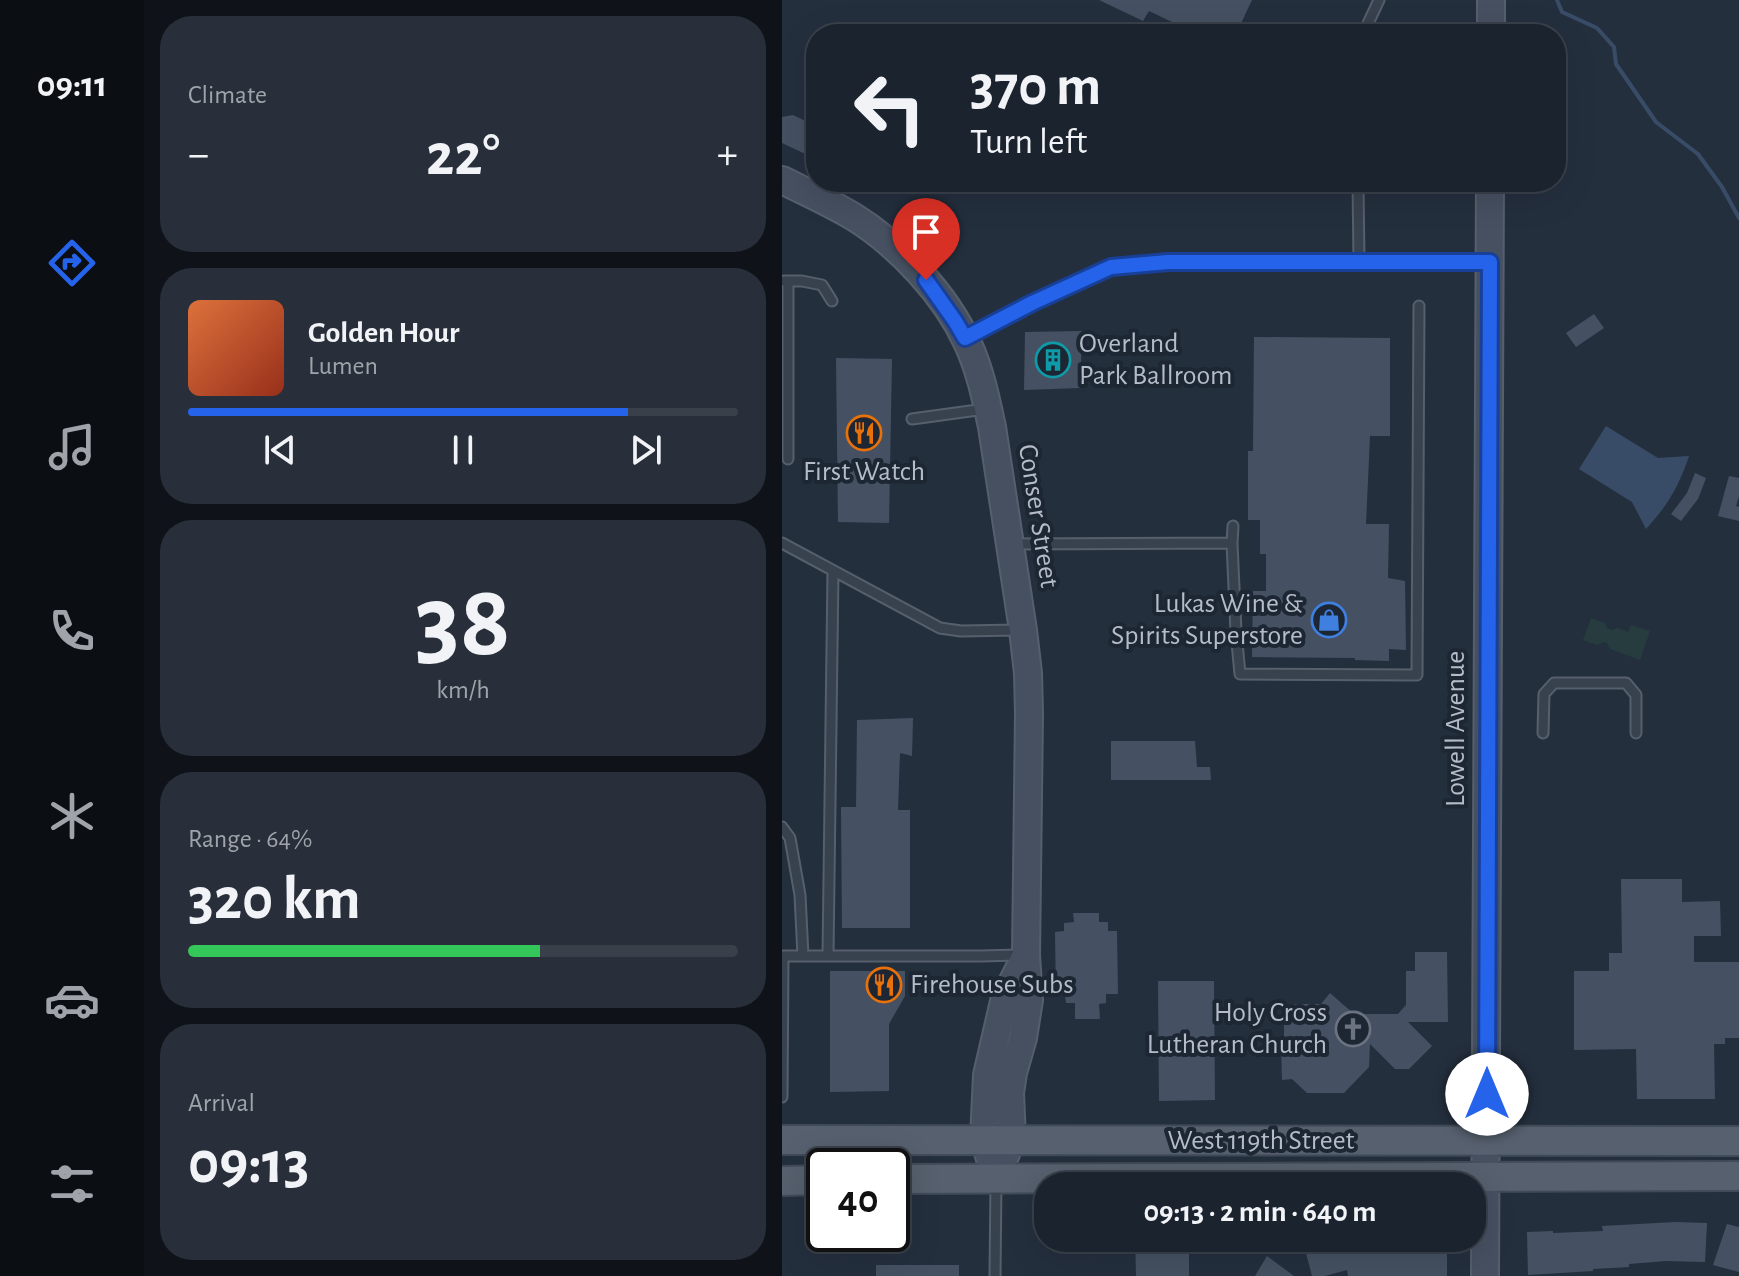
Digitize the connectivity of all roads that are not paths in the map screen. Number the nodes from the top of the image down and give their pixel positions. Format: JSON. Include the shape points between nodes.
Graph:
{"nodes":[{"id":1,"x":1379,"y":0,"type":"edge"},
{"id":2,"x":1491,"y":0,"type":"edge"},
{"id":3,"x":1368,"y":24,"type":"edge"},
{"id":4,"x":1491,"y":24,"type":"edge"},
{"id":5,"x":782,"y":180,"type":"edge"},
{"id":6,"x":1358,"y":192,"type":"edge"},
{"id":7,"x":1490,"y":192,"type":"edge"},
{"id":8,"x":1359,"y":262,"type":"junction"},
{"id":9,"x":1490,"y":262,"type":"junction"},
{"id":10,"x":785,"y":281,"type":"edge"},
{"id":11,"x":832,"y":301,"type":"dead end"},
{"id":12,"x":1419,"y":306,"type":"dead end"},
{"id":13,"x":965,"y":338,"type":"junction"},
{"id":14,"x":988,"y":408,"type":"junction"},
{"id":15,"x":912,"y":419,"type":"dead end"},
{"id":16,"x":788,"y":459,"type":"dead end"},
{"id":17,"x":1233,"y":526,"type":"dead end"},
{"id":18,"x":782,"y":543,"type":"edge"},
{"id":19,"x":1232,"y":543,"type":"junction"},
{"id":20,"x":1009,"y":545,"type":"junction"},
{"id":21,"x":833,"y":571,"type":"junction"},
{"id":22,"x":1023,"y":630,"type":"junction"},
{"id":23,"x":1543,"y":733,"type":"dead end"},
{"id":24,"x":1636,"y":733,"type":"dead end"},
{"id":25,"x":782,"y":827,"type":"edge"},
{"id":26,"x":1026,"y":955,"type":"junction"},
{"id":27,"x":782,"y":956,"type":"edge"},
{"id":28,"x":803,"y":956,"type":"junction"},
{"id":29,"x":828,"y":956,"type":"junction"},
{"id":30,"x":782,"y":1039,"type":"edge"},
{"id":31,"x":782,"y":1097,"type":"edge"},
{"id":32,"x":998,"y":1139,"type":"junction"},
{"id":33,"x":782,"y":1140,"type":"edge"},
{"id":34,"x":1739,"y":1141,"type":"edge"},
{"id":35,"x":1487,"y":1142,"type":"junction"},
{"id":36,"x":1486,"y":1176,"type":"joint"},
{"id":37,"x":1739,"y":1176,"type":"edge"},
{"id":38,"x":996,"y":1178,"type":"junction"},
{"id":39,"x":1034,"y":1178,"type":"edge"},
{"id":40,"x":910,"y":1179,"type":"edge"},
{"id":41,"x":806,"y":1180,"type":"edge"},
{"id":42,"x":782,"y":1181,"type":"edge"},
{"id":43,"x":1485,"y":1252,"type":"edge"},
{"id":44,"x":995,"y":1276,"type":"edge"},
{"id":45,"x":1485,"y":1276,"type":"edge"}],
"edges":[{"from":1,"to":3,"type":"lane"},
{"from":2,"to":4,"type":"street"},
{"from":5,"to":13,"type":"street","name":"Conser Street","via":[[854,217],[897,250],[937,294]]},
{"from":6,"to":8,"type":"lane"},
{"from":7,"to":9,"type":"street","name":"Lowell Avenue"},
{"from":8,"to":9,"type":"lane"},
{"from":8,"to":13,"type":"lane","via":[[1111,267]]},
{"from":9,"to":35,"type":"street","name":"Lowell Avenue"},
{"from":10,"to":11,"type":"lane","via":[[822,285]]},
{"from":10,"to":16,"type":"lane"},
{"from":12,"to":19,"type":"lane","via":[[1417,675],[1240,674]]},
{"from":13,"to":14,"type":"street","name":"Conser Street"},
{"from":14,"to":15,"type":"lane"},
{"from":14,"to":20,"type":"street","name":"Conser Street"},
{"from":17,"to":19,"type":"lane"},
{"from":18,"to":21,"type":"lane"},
{"from":19,"to":20,"type":"lane"},
{"from":20,"to":22,"type":"street","name":"Conser Street"},
{"from":21,"to":22,"type":"lane","via":[[940,628]]},
{"from":21,"to":29,"type":"lane"},
{"from":22,"to":26,"type":"street","name":"Conser Street","via":[[1029,714]]},
{"from":23,"to":24,"type":"lane","via":[[1544,694],[1554,683],[1626,683],[1636,695]]},
{"from":25,"to":28,"type":"lane","via":[[790,838],[800,895]]},
{"from":26,"to":29,"type":"lane"},
{"from":26,"to":32,"type":"street","name":"Conser Street","via":[[1029,1000]]},
{"from":27,"to":28,"type":"lane"},
{"from":27,"to":30,"type":"lane"},
{"from":28,"to":29,"type":"lane"},
{"from":30,"to":31,"type":"lane"},
{"from":32,"to":33,"type":"main road","name":"West 119th Street"},
{"from":32,"to":35,"type":"main road","name":"West 119th Street"},
{"from":32,"to":38,"type":"street","name":"Conser Street"},
{"from":34,"to":35,"type":"main road","name":"West 119th Street"},
{"from":35,"to":36,"type":"street","name":"Lowell Avenue"},
{"from":36,"to":37,"type":"main road","name":"West 119th Street"},
{"from":38,"to":39,"type":"main road","name":"West 119th Street"},
{"from":38,"to":40,"type":"main road","name":"West 119th Street"},
{"from":38,"to":44,"type":"lane"},
{"from":41,"to":42,"type":"main road"},
{"from":43,"to":45,"type":"street","name":"Lowell Avenue"}]}
